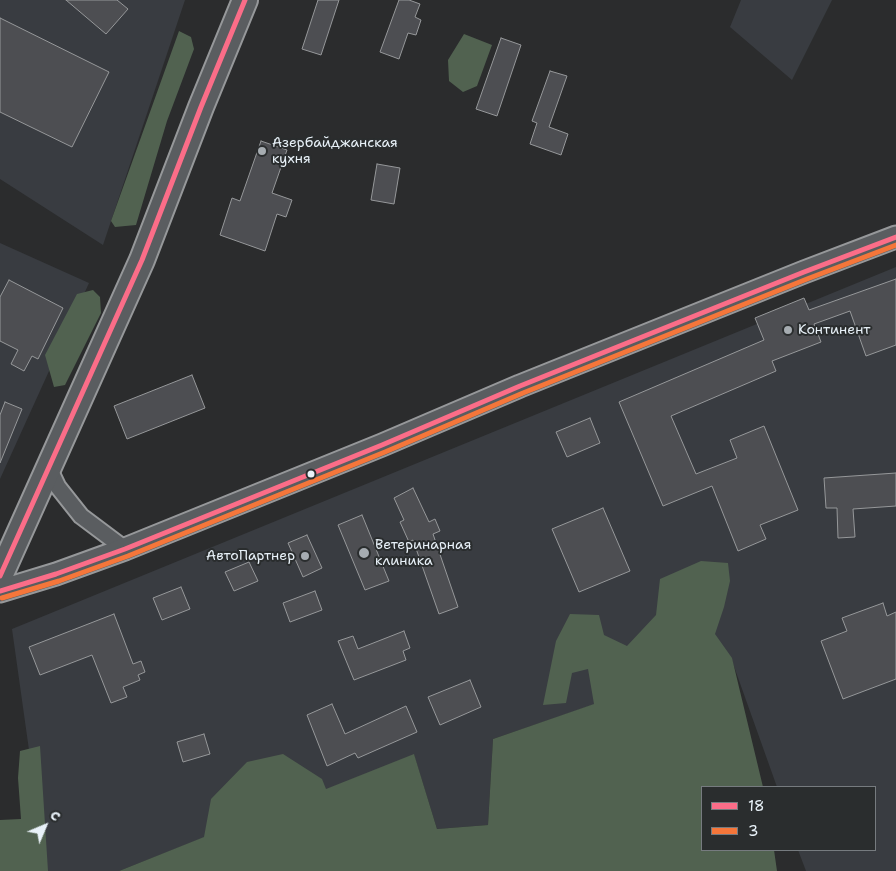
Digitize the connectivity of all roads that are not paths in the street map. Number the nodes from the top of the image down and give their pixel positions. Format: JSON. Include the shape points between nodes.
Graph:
{"nodes":[{"id":1,"x":245,"y":0,"type":"edge"},
{"id":2,"x":896,"y":237,"type":"edge"},
{"id":3,"x":48,"y":466,"type":"junction"},
{"id":4,"x":118,"y":551,"type":"junction"},
{"id":5,"x":0,"y":576,"type":"edge"},
{"id":6,"x":0,"y":591,"type":"edge"}],
"edges":[{"from":1,"to":3,"type":"main road","via":[[142,260]]},
{"from":2,"to":4,"type":"street"},
{"from":3,"to":4,"type":"street","via":[[58,487],[81,516]]},
{"from":3,"to":5,"type":"main road"},
{"from":4,"to":6,"type":"street"}]}
